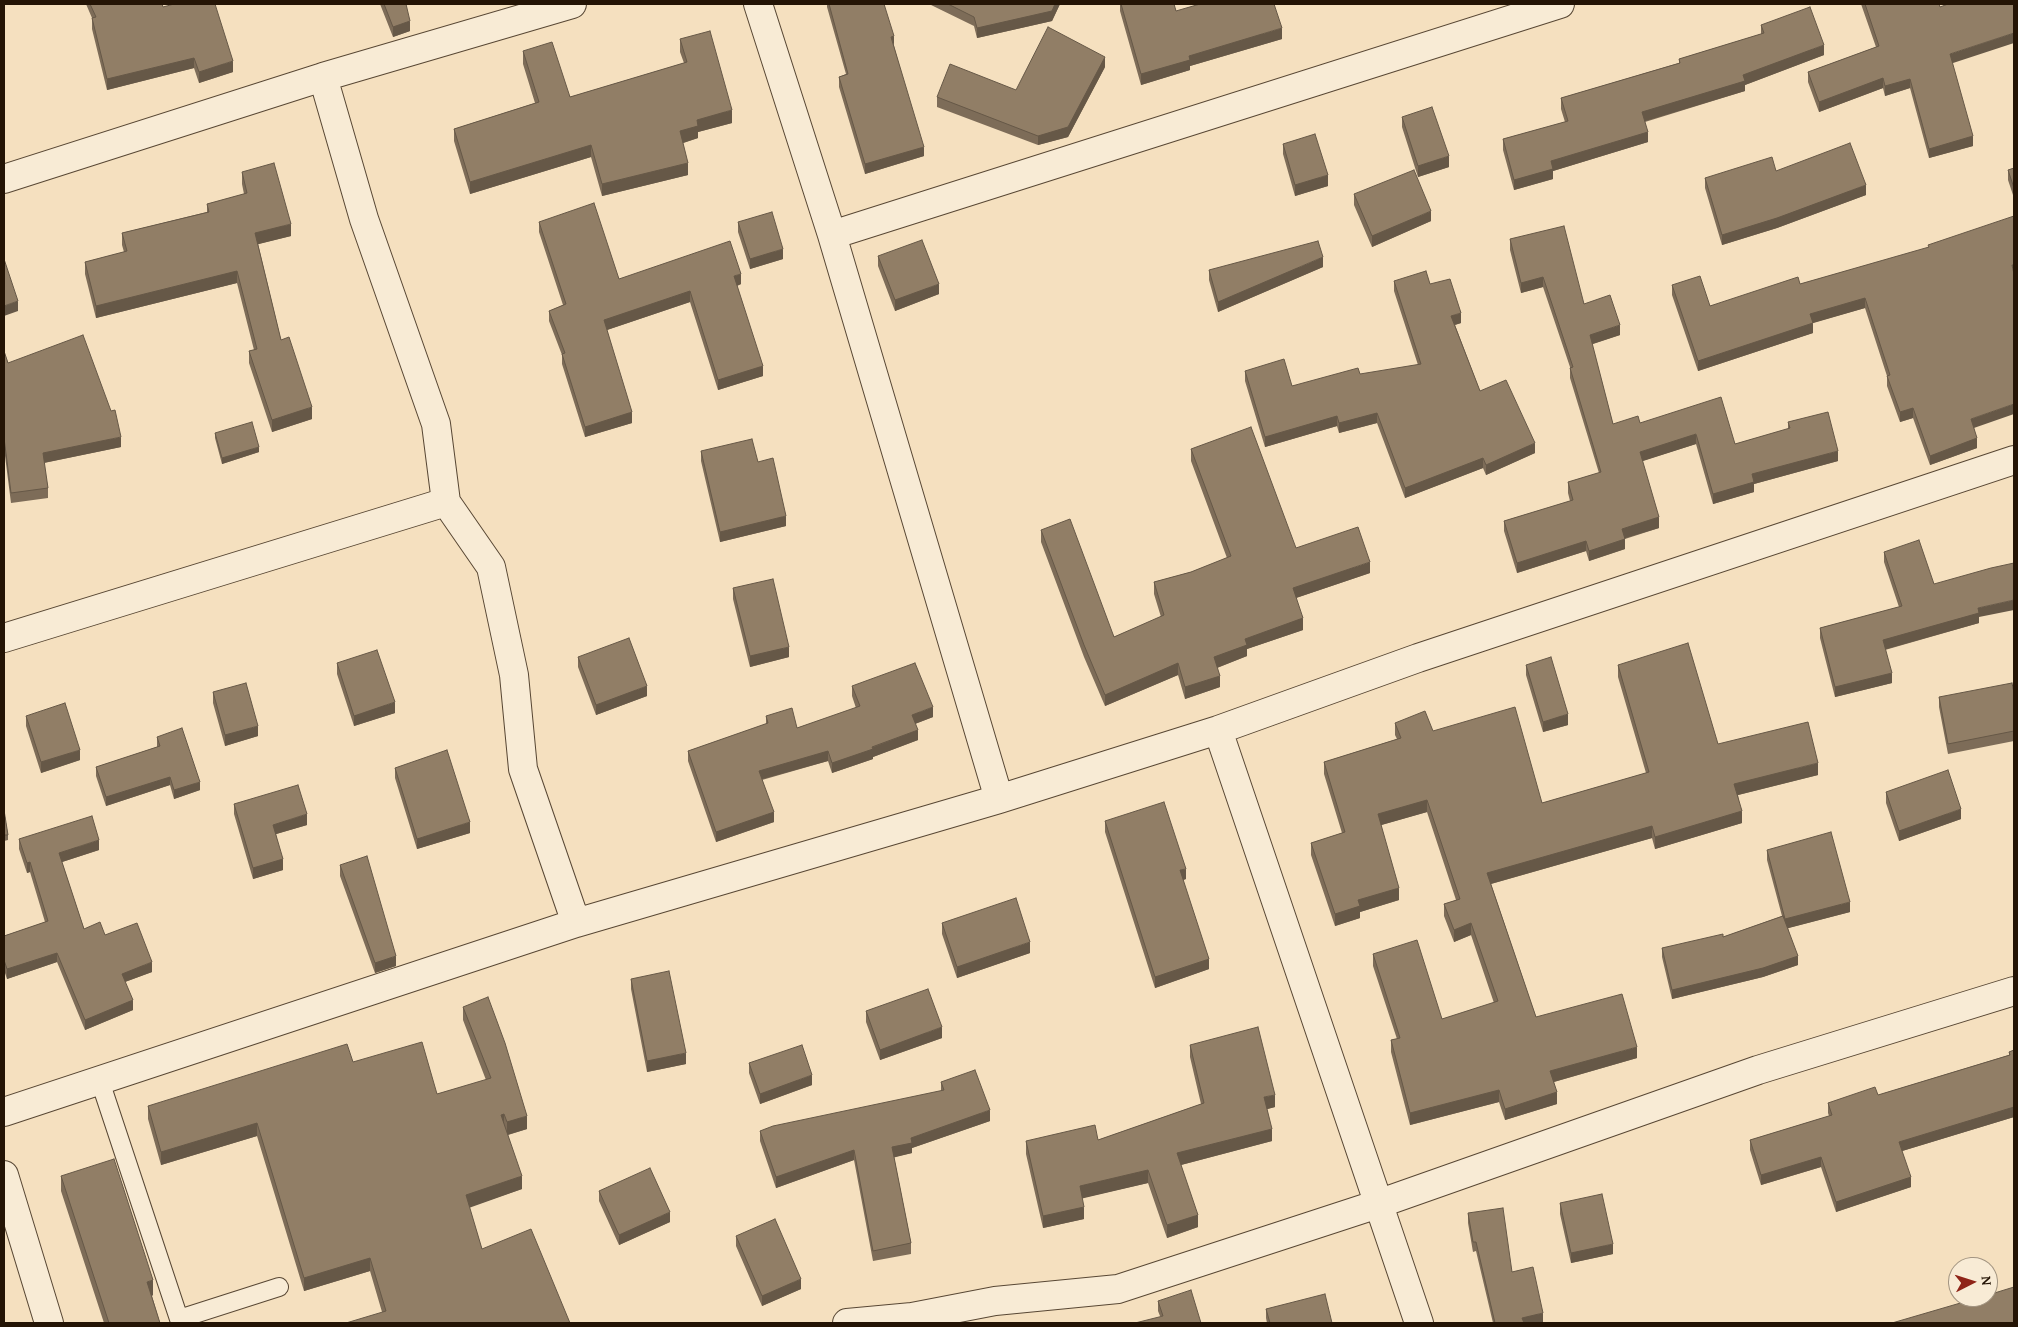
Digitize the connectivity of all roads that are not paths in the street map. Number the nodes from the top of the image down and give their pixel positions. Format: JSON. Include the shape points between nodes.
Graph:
{"nodes":[{"id":1,"x":572,"y":4,"type":"edge"},
{"id":2,"x":758,"y":4,"type":"edge"},
{"id":3,"x":1560,"y":4,"type":"edge"},
{"id":4,"x":323,"y":77,"type":"junction"},
{"id":5,"x":4,"y":179,"type":"edge"},
{"id":6,"x":832,"y":235,"type":"junction"},
{"id":7,"x":2014,"y":460,"type":"edge"},
{"id":8,"x":446,"y":502,"type":"junction"},
{"id":9,"x":4,"y":638,"type":"edge"},
{"id":10,"x":1218,"y":730,"type":"junction"},
{"id":11,"x":999,"y":799,"type":"junction"},
{"id":12,"x":576,"y":923,"type":"junction"},
{"id":13,"x":2014,"y":991,"type":"edge"},
{"id":14,"x":100,"y":1081,"type":"junction"},
{"id":15,"x":4,"y":1112,"type":"edge"},
{"id":16,"x":4,"y":1175,"type":"edge"},
{"id":17,"x":1378,"y":1204,"type":"junction"},
{"id":18,"x":10,"y":1220,"type":"edge"},
{"id":19,"x":279,"y":1287,"type":"dead end"},
{"id":20,"x":49,"y":1323,"type":"edge"},
{"id":21,"x":847,"y":1323,"type":"edge"},
{"id":22,"x":1419,"y":1323,"type":"edge"}],
"edges":[{"from":1,"to":4,"type":"street"},
{"from":2,"to":6,"type":"street"},
{"from":3,"to":6,"type":"street"},
{"from":4,"to":5,"type":"street"},
{"from":4,"to":8,"type":"street","via":[[364,219],[436,424]]},
{"from":6,"to":11,"type":"street"},
{"from":7,"to":10,"type":"street","via":[[1418,658]]},
{"from":8,"to":9,"type":"street"},
{"from":8,"to":12,"type":"street","via":[[491,567],[514,675],[523,769]]},
{"from":10,"to":11,"type":"street"},
{"from":10,"to":17,"type":"street"},
{"from":11,"to":12,"type":"street"},
{"from":12,"to":14,"type":"street"},
{"from":13,"to":17,"type":"street","via":[[1758,1070]]},
{"from":14,"to":15,"type":"street"},
{"from":14,"to":19,"type":"lane","via":[[179,1320]]},
{"from":16,"to":18,"type":"street"},
{"from":17,"to":21,"type":"street","via":[[1118,1290],[995,1301],[912,1317]]},
{"from":17,"to":22,"type":"street"},
{"from":18,"to":20,"type":"street"}]}
